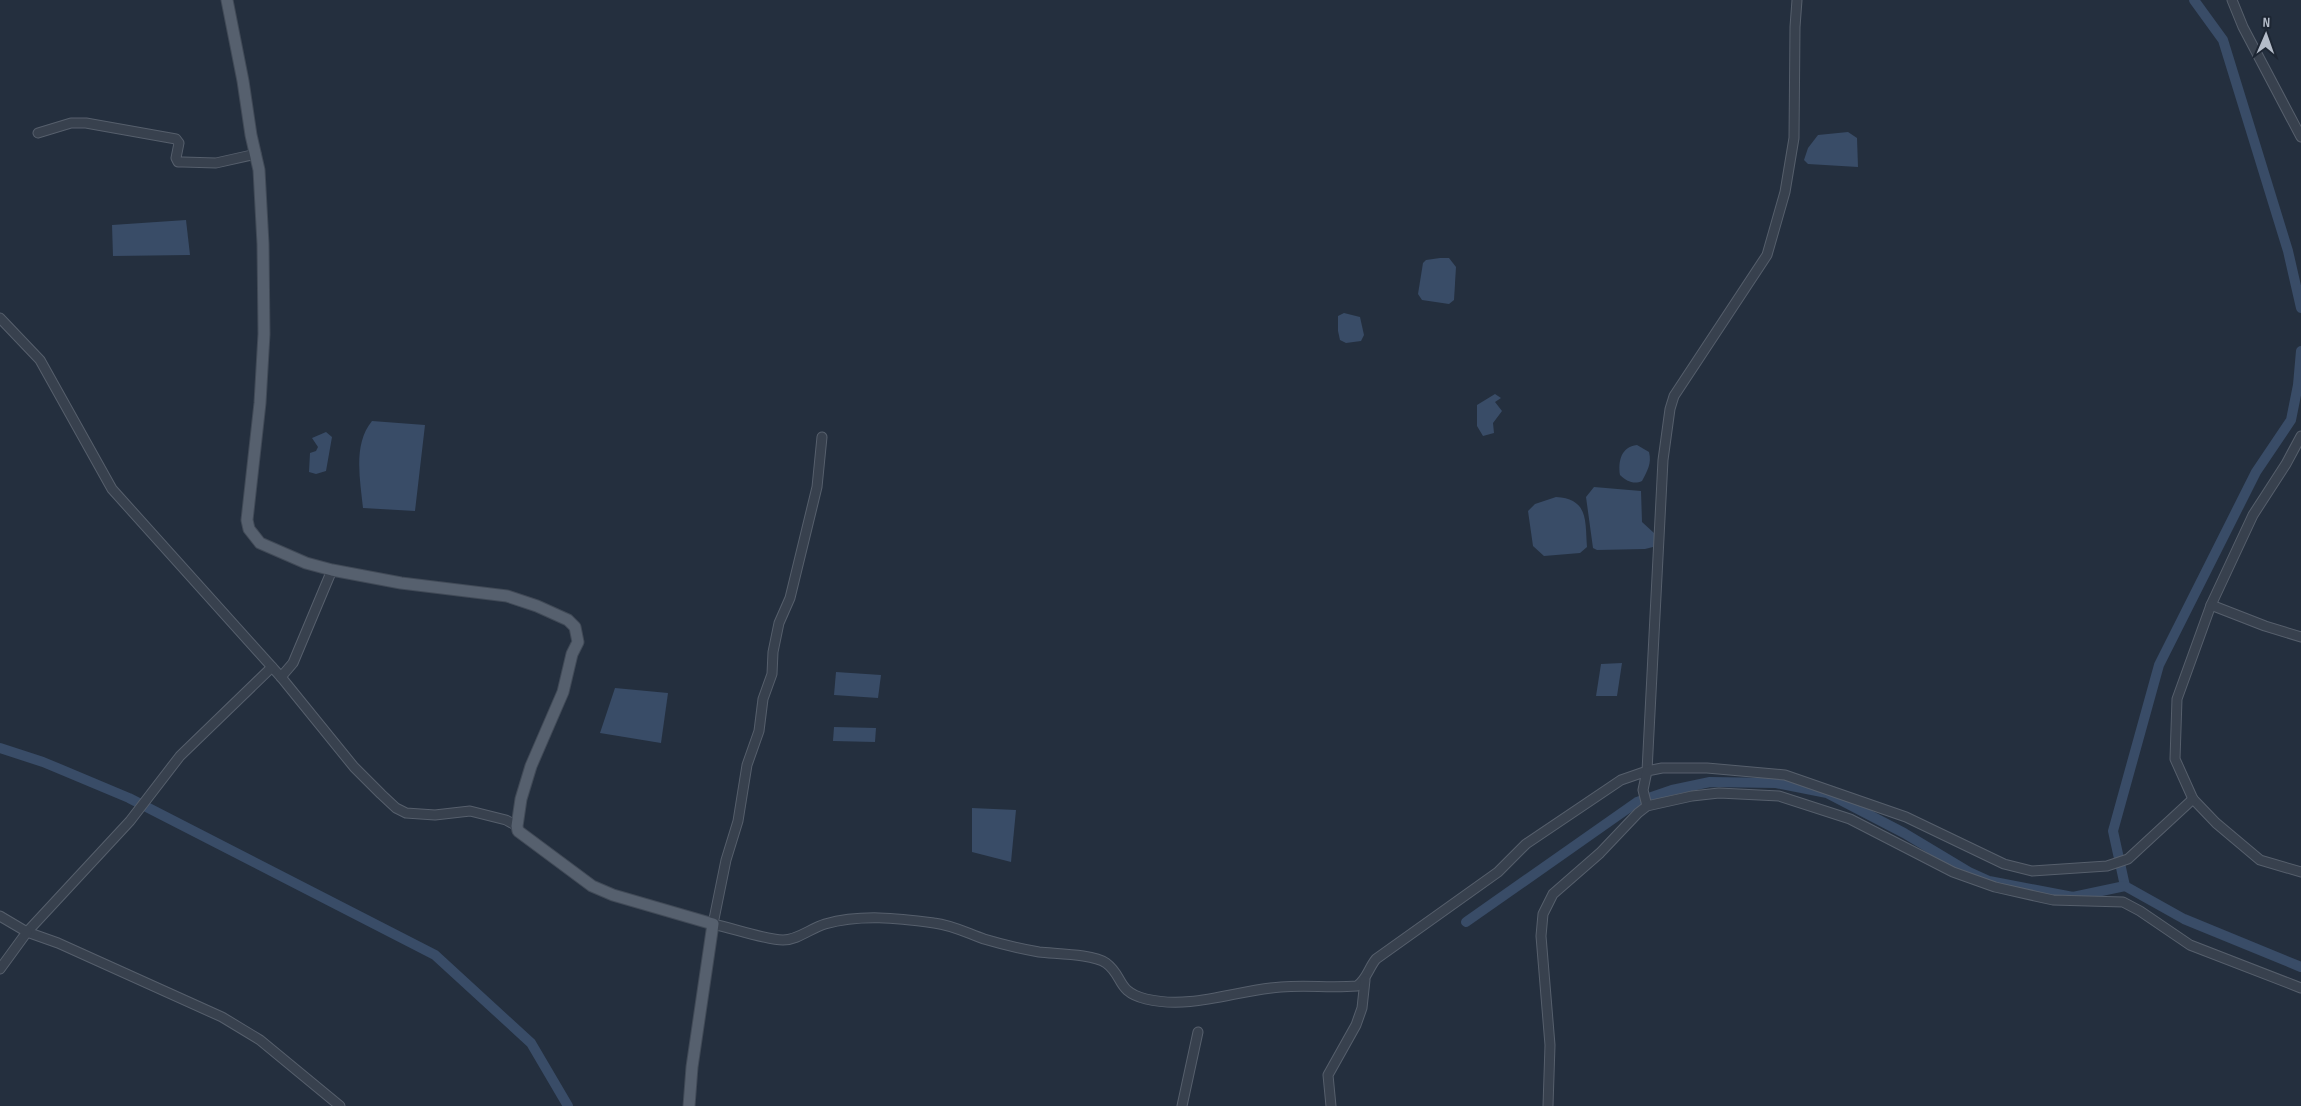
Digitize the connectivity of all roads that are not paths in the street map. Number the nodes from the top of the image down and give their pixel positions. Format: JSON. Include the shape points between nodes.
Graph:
{"nodes":[{"id":1,"x":227,"y":0,"type":"edge"},
{"id":2,"x":1798,"y":0,"type":"edge"},
{"id":3,"x":2232,"y":0,"type":"edge"},
{"id":4,"x":38,"y":133,"type":"dead end"},
{"id":5,"x":2301,"y":137,"type":"edge"},
{"id":6,"x":256,"y":154,"type":"junction"},
{"id":7,"x":0,"y":318,"type":"edge"},
{"id":8,"x":2301,"y":436,"type":"edge"},
{"id":9,"x":822,"y":437,"type":"dead end"},
{"id":10,"x":332,"y":570,"type":"junction"},
{"id":11,"x":2211,"y":604,"type":"junction"},
{"id":12,"x":2301,"y":637,"type":"edge"},
{"id":13,"x":272,"y":667,"type":"junction"},
{"id":14,"x":282,"y":677,"type":"junction"},
{"id":15,"x":1647,"y":771,"type":"junction"},
{"id":16,"x":2193,"y":799,"type":"junction"},
{"id":17,"x":1646,"y":804,"type":"junction"},
{"id":18,"x":517,"y":826,"type":"junction"},
{"id":19,"x":2301,"y":872,"type":"edge"},
{"id":20,"x":0,"y":916,"type":"edge"},
{"id":21,"x":713,"y":924,"type":"junction"},
{"id":22,"x":27,"y":932,"type":"junction"},
{"id":23,"x":0,"y":969,"type":"edge"},
{"id":24,"x":1365,"y":980,"type":"junction"},
{"id":25,"x":2301,"y":988,"type":"edge"},
{"id":26,"x":1198,"y":1032,"type":"dead end"},
{"id":27,"x":340,"y":1106,"type":"edge"},
{"id":28,"x":689,"y":1106,"type":"edge"},
{"id":29,"x":1182,"y":1106,"type":"edge"},
{"id":30,"x":1331,"y":1106,"type":"edge"},
{"id":31,"x":1548,"y":1106,"type":"edge"}],
"edges":[{"from":1,"to":6,"type":"main road"},
{"from":2,"to":15,"type":"street","via":[[1794,138],[1785,192],[1767,255],[1674,396],[1670,409],[1662,460]]},
{"from":3,"to":5,"type":"street","via":[[2242,27]]},
{"from":4,"to":6,"type":"street","via":[[71,123],[86,123],[176,139],[179,143],[178,162],[216,163]]},
{"from":6,"to":10,"type":"main road","via":[[263,244],[263,346],[247,520],[260,543]]},
{"from":7,"to":13,"type":"street","via":[[40,360],[112,489]]},
{"from":8,"to":11,"type":"street","via":[[2252,515]]},
{"from":9,"to":21,"type":"street","via":[[817,487],[790,598],[779,623],[772,674],[763,699],[759,731],[747,765],[738,821]]},
{"from":10,"to":14,"type":"street","via":[[293,663]]},
{"from":10,"to":18,"type":"main road","via":[[401,583],[507,596],[554,613],[575,627],[578,642],[531,766]]},
{"from":11,"to":12,"type":"street"},
{"from":11,"to":16,"type":"street","via":[[2177,699],[2175,759]]},
{"from":13,"to":14,"type":"street"},
{"from":13,"to":22,"type":"street","via":[[180,756],[130,821]]},
{"from":14,"to":18,"type":"street","via":[[354,767],[396,808],[418,814],[470,811]]},
{"from":15,"to":16,"type":"street","via":[[1707,768],[1785,775],[1906,817],[2004,864],[2032,872],[2107,866],[2128,859]]},
{"from":15,"to":17,"type":"street","via":[[1643,790]]},
{"from":15,"to":24,"type":"street","via":[[1621,780],[1526,844],[1498,872],[1376,959]]},
{"from":16,"to":19,"type":"street","via":[[2260,860]]},
{"from":17,"to":25,"type":"street","via":[[1719,792],[1779,796],[1850,818],[1953,872],[1995,887],[2053,900],[2123,902],[2190,946]]},
{"from":17,"to":31,"type":"street","via":[[1600,853],[1553,894],[1542,914],[1550,1045]]},
{"from":18,"to":21,"type":"main road","via":[[522,836],[592,886]]},
{"from":20,"to":22,"type":"street"},
{"from":21,"to":24,"type":"street","via":[[783,940],[796,938],[825,924],[854,918],[890,918],[940,924],[1037,951],[1101,961],[1106,963],[1123,988],[1134,996],[1149,1000],[1186,1002],[1281,986],[1357,986]]},
{"from":21,"to":28,"type":"main road"},
{"from":22,"to":23,"type":"street"},
{"from":22,"to":27,"type":"street","via":[[222,1017],[260,1040]]},
{"from":24,"to":30,"type":"street","via":[[1362,1008],[1356,1025],[1328,1075]]},
{"from":26,"to":29,"type":"street"}]}
